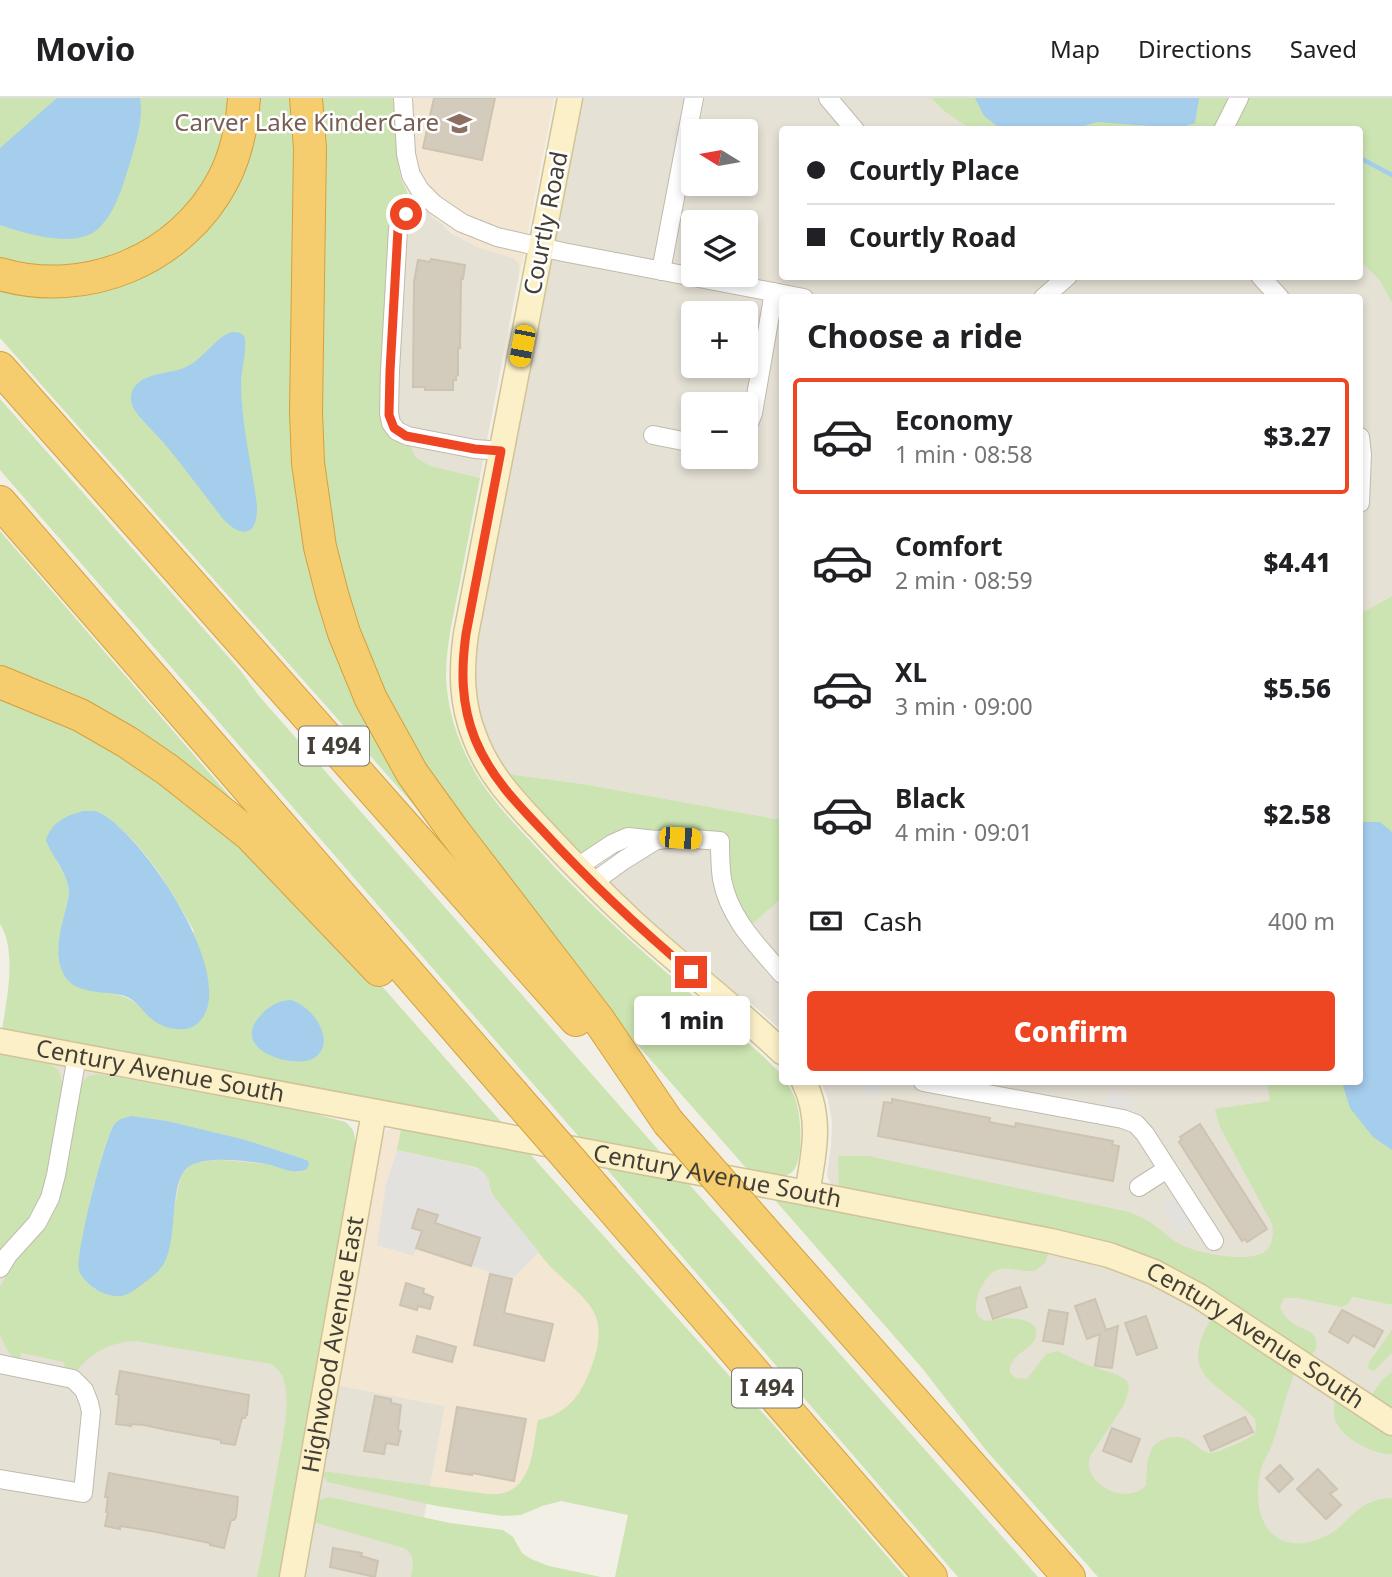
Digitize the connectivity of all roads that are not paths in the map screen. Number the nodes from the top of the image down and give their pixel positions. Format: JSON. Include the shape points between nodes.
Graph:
{"nodes":[{"id":1,"x":244,"y":98,"type":"edge"},
{"id":2,"x":306,"y":98,"type":"edge"},
{"id":3,"x":403,"y":98,"type":"edge"},
{"id":4,"x":570,"y":98,"type":"edge"},
{"id":5,"x":694,"y":98,"type":"edge"},
{"id":6,"x":828,"y":98,"type":"edge"},
{"id":7,"x":1239,"y":98,"type":"edge"},
{"id":8,"x":852,"y":126,"type":"edge"},
{"id":9,"x":1225,"y":126,"type":"edge"},
{"id":10,"x":426,"y":196,"type":"junction"},
{"id":11,"x":541,"y":247,"type":"junction"},
{"id":12,"x":661,"y":271,"type":"junction"},
{"id":13,"x":0,"y":274,"type":"edge"},
{"id":14,"x":1264,"y":280,"type":"edge"},
{"id":15,"x":774,"y":292,"type":"junction"},
{"id":16,"x":784,"y":294,"type":"edge"},
{"id":17,"x":1276,"y":294,"type":"edge"},
{"id":18,"x":0,"y":368,"type":"edge"},
{"id":19,"x":757,"y":392,"type":"edge"},
{"id":20,"x":653,"y":435,"type":"dead end"},
{"id":21,"x":681,"y":441,"type":"edge"},
{"id":22,"x":501,"y":451,"type":"junction"},
{"id":23,"x":0,"y":502,"type":"edge"},
{"id":24,"x":0,"y":682,"type":"edge"},
{"id":25,"x":584,"y":875,"type":"junction"},
{"id":26,"x":779,"y":971,"type":"edge"},
{"id":27,"x":0,"y":1041,"type":"edge"},
{"id":28,"x":779,"y":1049,"type":"edge"},
{"id":29,"x":77,"y":1056,"type":"junction"},
{"id":30,"x":805,"y":1085,"type":"edge"},
{"id":31,"x":939,"y":1085,"type":"edge"},
{"id":32,"x":512,"y":1093,"type":"junction"},
{"id":33,"x":374,"y":1112,"type":"junction"},
{"id":34,"x":668,"y":1122,"type":"junction"},
{"id":35,"x":1167,"y":1169,"type":"junction"},
{"id":36,"x":1139,"y":1187,"type":"dead end"},
{"id":37,"x":807,"y":1193,"type":"junction"},
{"id":38,"x":1214,"y":1241,"type":"dead end"},
{"id":39,"x":0,"y":1268,"type":"edge"},
{"id":40,"x":0,"y":1364,"type":"edge"},
{"id":41,"x":1392,"y":1423,"type":"edge"},
{"id":42,"x":0,"y":1479,"type":"edge"},
{"id":43,"x":292,"y":1577,"type":"edge"},
{"id":44,"x":931,"y":1577,"type":"edge"},
{"id":45,"x":1069,"y":1577,"type":"edge"}],
"edges":[{"from":1,"to":13,"type":"highway","via":[[236,146],[222,182],[197,217],[168,244],[130,266],[92,278],[41,282]]},
{"from":2,"to":34,"type":"highway","via":[[310,148],[308,463],[322,554],[346,640],[371,699],[412,774],[598,1019]]},
{"from":3,"to":10,"type":"street","via":[[407,163]]},
{"from":4,"to":11,"type":"street","name":"Courtly Road"},
{"from":5,"to":12,"type":"street"},
{"from":6,"to":8,"type":"street"},
{"from":7,"to":9,"type":"street"},
{"from":10,"to":11,"type":"street","via":[[446,214],[474,229]]},
{"from":10,"to":22,"type":"street","via":[[404,216],[398,229],[390,420],[406,436]]},
{"from":11,"to":12,"type":"street"},
{"from":11,"to":22,"type":"street","name":"Courtly Road"},
{"from":12,"to":15,"type":"street"},
{"from":14,"to":17,"type":"street"},
{"from":15,"to":16,"type":"street"},
{"from":15,"to":19,"type":"street"},
{"from":18,"to":34,"type":"highway","number":"I 494"},
{"from":20,"to":21,"type":"street"},
{"from":22,"to":25,"type":"street","name":"Courtly Road","via":[[466,634],[463,696],[475,739],[494,776]]},
{"from":23,"to":32,"type":"highway","number":"I 494"},
{"from":24,"to":32,"type":"highway","via":[[80,715],[127,742],[250,835],[402,994]]},
{"from":25,"to":26,"type":"street","via":[[624,860],[656,839],[720,841],[722,880],[734,916]]},
{"from":25,"to":28,"type":"street","name":"Courtly Road"},
{"from":27,"to":29,"type":"street","name":"Century Avenue South"},
{"from":29,"to":33,"type":"street","name":"Century Avenue South"},
{"from":29,"to":39,"type":"street","via":[[50,1198],[37,1223]]},
{"from":30,"to":37,"type":"street","via":[[816,1127]]},
{"from":31,"to":35,"type":"street","via":[[1131,1121],[1143,1131]]},
{"from":32,"to":44,"type":"highway","number":"I 494","bridge":true},
{"from":33,"to":37,"type":"street","name":"Century Avenue South"},
{"from":33,"to":43,"type":"street","name":"Highwood Avenue East"},
{"from":34,"to":45,"type":"highway","number":"I 494","bridge":true},
{"from":35,"to":36,"type":"street"},
{"from":35,"to":38,"type":"street"},
{"from":37,"to":41,"type":"street","name":"Century Avenue South","via":[[1060,1243],[1143,1267],[1199,1296]]},
{"from":40,"to":42,"type":"street","via":[[73,1379],[84,1390],[91,1412],[83,1493]]}]}
